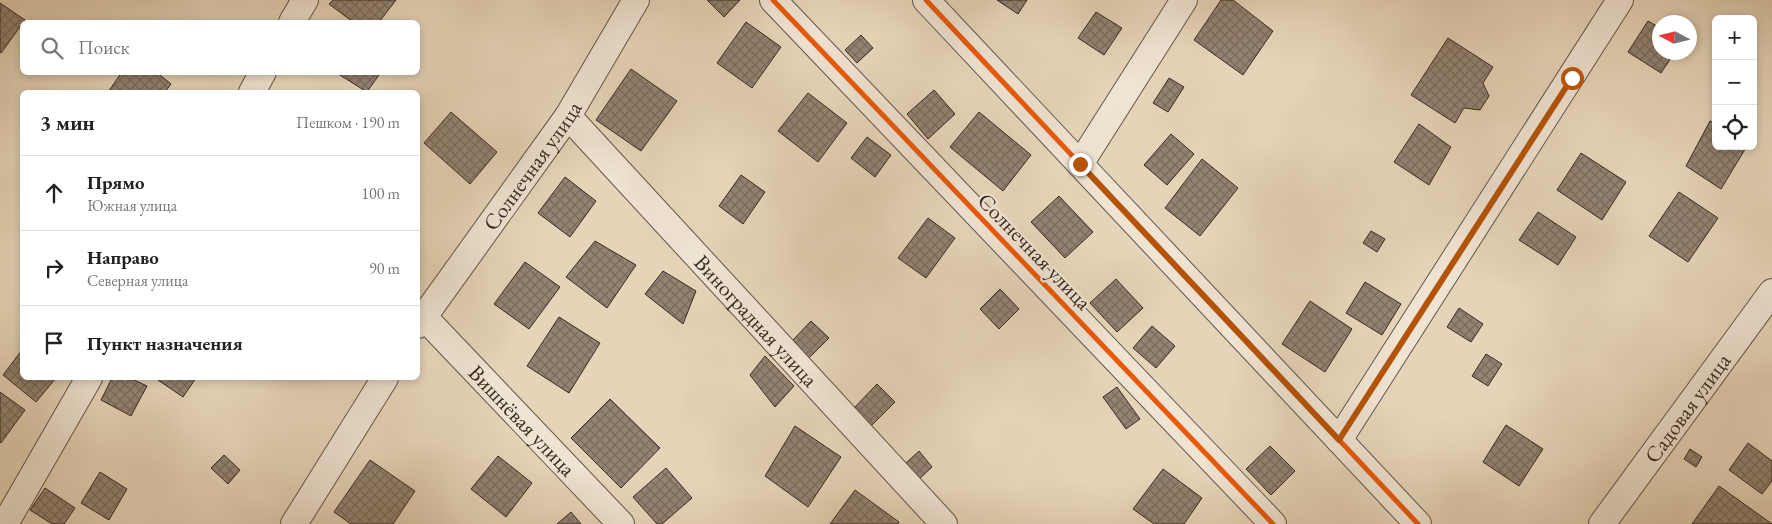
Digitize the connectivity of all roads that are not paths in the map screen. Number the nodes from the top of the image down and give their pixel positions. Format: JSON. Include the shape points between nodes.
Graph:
{"nodes":[{"id":1,"x":305,"y":0,"type":"edge"},
{"id":2,"x":636,"y":0,"type":"edge"},
{"id":3,"x":773,"y":0,"type":"edge"},
{"id":4,"x":926,"y":0,"type":"edge"},
{"id":5,"x":1184,"y":0,"type":"edge"},
{"id":6,"x":1620,"y":0,"type":"edge"},
{"id":7,"x":293,"y":20,"type":"edge"},
{"id":8,"x":261,"y":75,"type":"edge"},
{"id":9,"x":253,"y":90,"type":"edge"},
{"id":10,"x":568,"y":116,"type":"junction"},
{"id":11,"x":1080,"y":164,"type":"junction"},
{"id":12,"x":1772,"y":292,"type":"edge"},
{"id":13,"x":420,"y":320,"type":"edge"},
{"id":14,"x":88,"y":380,"type":"edge"},
{"id":15,"x":384,"y":380,"type":"edge"},
{"id":16,"x":1339,"y":440,"type":"junction"},
{"id":17,"x":298,"y":522,"type":"edge"},
{"id":18,"x":1605,"y":523,"type":"edge"},
{"id":19,"x":5,"y":524,"type":"edge"},
{"id":20,"x":621,"y":524,"type":"edge"},
{"id":21,"x":944,"y":524,"type":"edge"},
{"id":22,"x":1273,"y":524,"type":"edge"},
{"id":23,"x":1418,"y":524,"type":"edge"}],
"edges":[{"from":1,"to":7,"type":"street"},
{"from":2,"to":10,"type":"street","name":"Солнечная улица"},
{"from":3,"to":22,"type":"street","name":"Солнечная улица"},
{"from":4,"to":11,"type":"street"},
{"from":5,"to":11,"type":"street"},
{"from":6,"to":16,"type":"street"},
{"from":8,"to":9,"type":"street"},
{"from":10,"to":13,"type":"street","name":"Солнечная улица"},
{"from":10,"to":21,"type":"street","name":"Виноградная улица"},
{"from":11,"to":16,"type":"street"},
{"from":12,"to":18,"type":"street","name":"Садовая улица"},
{"from":13,"to":20,"type":"street","name":"Вишнёвая улица"},
{"from":14,"to":19,"type":"street"},
{"from":15,"to":17,"type":"street"},
{"from":16,"to":23,"type":"street"}]}
